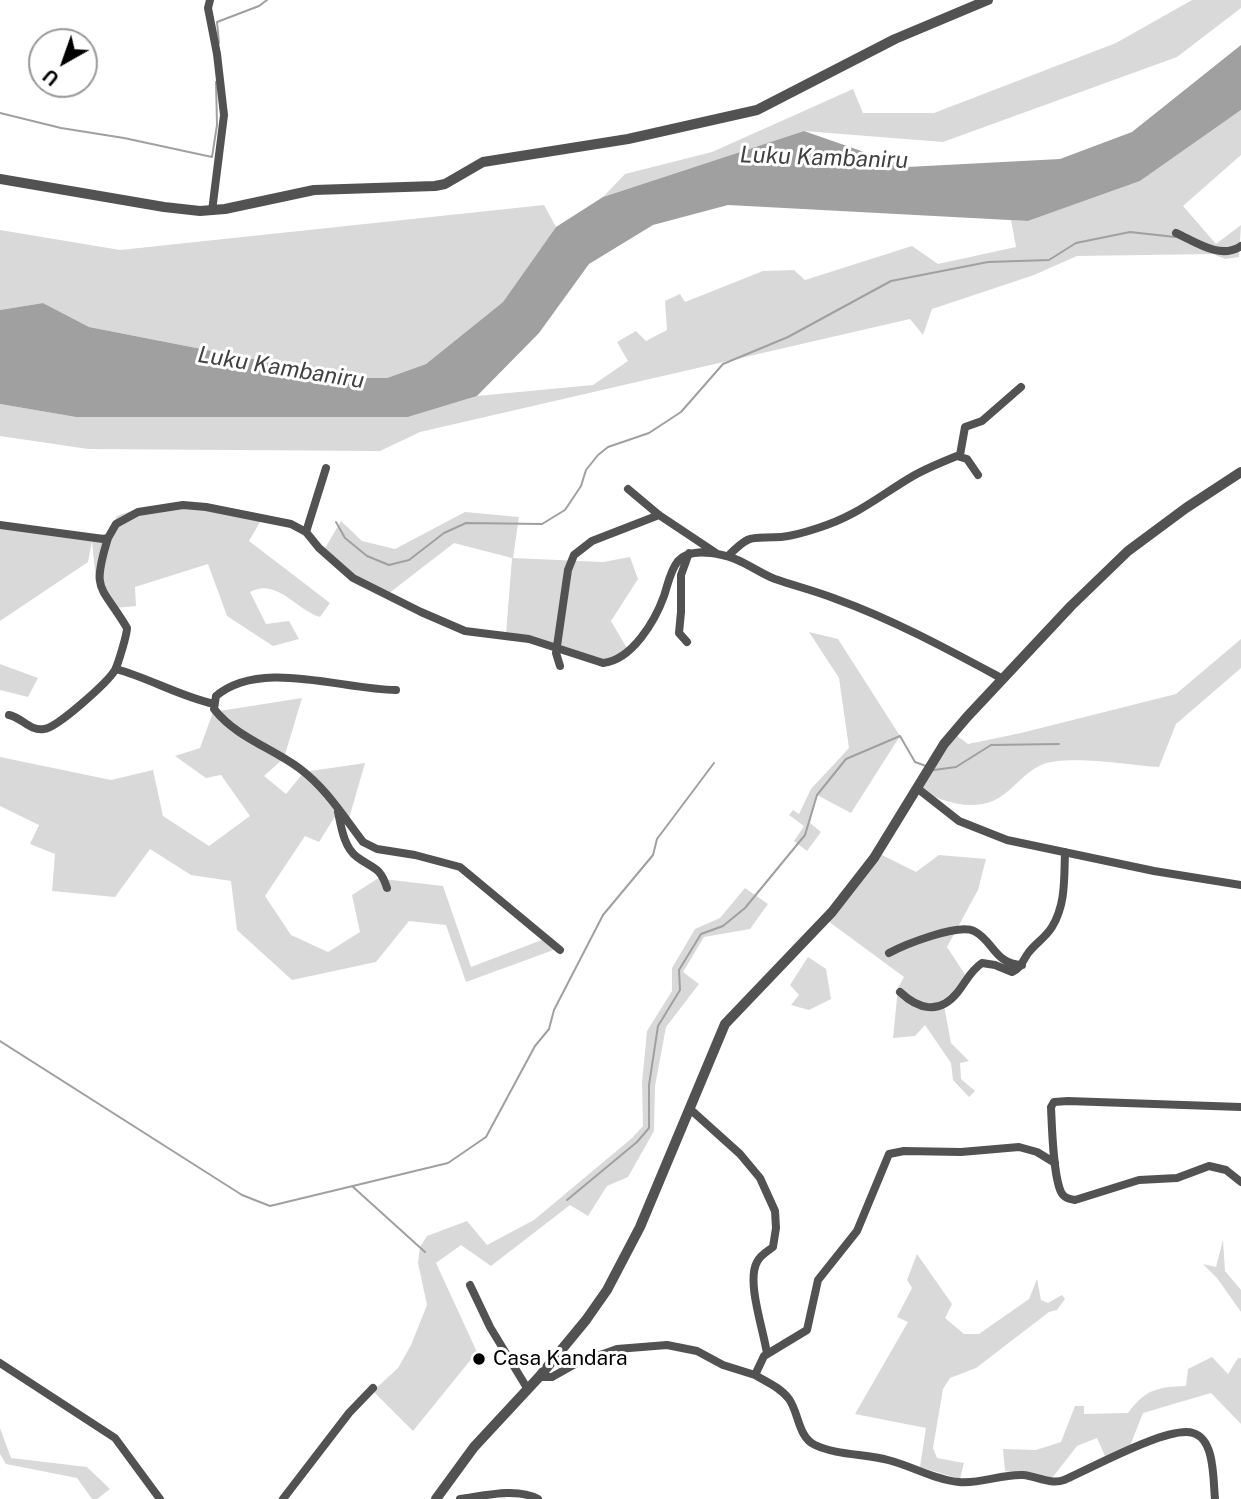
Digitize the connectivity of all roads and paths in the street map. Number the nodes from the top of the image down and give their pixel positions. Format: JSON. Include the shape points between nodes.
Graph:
{"nodes":[{"id":1,"x":988,"y":0,"type":"edge"},
{"id":2,"x":207,"y":3,"type":"edge"},
{"id":3,"x":0,"y":179,"type":"edge"},
{"id":4,"x":212,"y":211,"type":"junction"},
{"id":5,"x":1176,"y":233,"type":"dead end"},
{"id":6,"x":1241,"y":246,"type":"edge"},
{"id":7,"x":1021,"y":387,"type":"dead end"},
{"id":8,"x":960,"y":455,"type":"junction"},
{"id":9,"x":326,"y":468,"type":"dead end"},
{"id":10,"x":1241,"y":472,"type":"edge"},
{"id":11,"x":978,"y":475,"type":"dead end"},
{"id":12,"x":628,"y":489,"type":"dead end"},
{"id":13,"x":659,"y":515,"type":"junction"},
{"id":14,"x":0,"y":525,"type":"edge"},
{"id":15,"x":306,"y":532,"type":"junction"},
{"id":16,"x":107,"y":538,"type":"junction"},
{"id":17,"x":689,"y":553,"type":"junction"},
{"id":18,"x":718,"y":554,"type":"junction"},
{"id":19,"x":728,"y":556,"type":"junction"},
{"id":20,"x":687,"y":642,"type":"dead end"},
{"id":21,"x":557,"y":647,"type":"junction"},
{"id":22,"x":561,"y":666,"type":"dead end"},
{"id":23,"x":116,"y":669,"type":"junction"},
{"id":24,"x":1003,"y":679,"type":"junction"},
{"id":25,"x":396,"y":690,"type":"dead end"},
{"id":26,"x":214,"y":704,"type":"junction"},
{"id":27,"x":9,"y":715,"type":"dead end"},
{"id":28,"x":917,"y":788,"type":"junction"},
{"id":29,"x":338,"y":809,"type":"junction"},
{"id":30,"x":1065,"y":852,"type":"junction"},
{"id":31,"x":1241,"y":885,"type":"edge"},
{"id":32,"x":387,"y":888,"type":"dead end"},
{"id":33,"x":560,"y":950,"type":"dead end"},
{"id":34,"x":889,"y":953,"type":"dead end"},
{"id":35,"x":1022,"y":965,"type":"junction"},
{"id":36,"x":900,"y":992,"type":"dead end"},
{"id":37,"x":1241,"y":1107,"type":"edge"},
{"id":38,"x":690,"y":1109,"type":"junction"},
{"id":39,"x":1055,"y":1163,"type":"junction"},
{"id":40,"x":1241,"y":1182,"type":"edge"},
{"id":41,"x":470,"y":1285,"type":"dead end"},
{"id":42,"x":767,"y":1354,"type":"junction"},
{"id":43,"x":0,"y":1363,"type":"edge"},
{"id":44,"x":755,"y":1375,"type":"junction"},
{"id":45,"x":538,"y":1377,"type":"junction"},
{"id":46,"x":373,"y":1388,"type":"dead end"},
{"id":47,"x":527,"y":1388,"type":"junction"},
{"id":48,"x":160,"y":1499,"type":"edge"},
{"id":49,"x":283,"y":1499,"type":"edge"},
{"id":50,"x":436,"y":1499,"type":"edge"},
{"id":51,"x":460,"y":1499,"type":"edge"},
{"id":52,"x":538,"y":1499,"type":"edge"},
{"id":53,"x":1215,"y":1499,"type":"edge"}],
"edges":[{"from":1,"to":4,"type":"street","via":[[895,39],[770,105],[739,115],[628,139],[483,162],[435,186],[314,190]]},
{"from":2,"to":4,"type":"street","via":[[224,115]]},
{"from":3,"to":4,"type":"street"},
{"from":5,"to":6,"type":"street","via":[[1217,251]]},
{"from":7,"to":8,"type":"street","via":[[982,421],[965,427]]},
{"from":8,"to":11,"type":"street"},
{"from":8,"to":19,"type":"street","via":[[912,476],[853,514],[784,537],[755,536]]},
{"from":9,"to":15,"type":"street"},
{"from":10,"to":24,"type":"street","via":[[1128,551]]},
{"from":12,"to":13,"type":"street"},
{"from":13,"to":18,"type":"street"},
{"from":13,"to":21,"type":"street","via":[[592,541],[573,555]]},
{"from":14,"to":16,"type":"street"},
{"from":15,"to":16,"type":"street","via":[[291,524],[183,505],[138,512],[117,524]]},
{"from":15,"to":21,"type":"street","via":[[353,578],[421,612],[465,631]]},
{"from":16,"to":23,"type":"street","via":[[100,590],[127,628]]},
{"from":17,"to":18,"type":"street"},
{"from":17,"to":20,"type":"street","via":[[681,575],[678,633]]},
{"from":17,"to":21,"type":"street","via":[[675,566],[651,621],[621,658],[603,663]]},
{"from":18,"to":19,"type":"street"},
{"from":19,"to":24,"type":"street","via":[[898,626]]},
{"from":21,"to":22,"type":"street"},
{"from":23,"to":26,"type":"street"},
{"from":23,"to":27,"type":"street","via":[[70,716],[45,730]]},
{"from":24,"to":28,"type":"street","via":[[952,735]]},
{"from":25,"to":26,"type":"street","via":[[287,676],[235,684],[216,695]]},
{"from":26,"to":29,"type":"street","via":[[233,729],[301,770]]},
{"from":28,"to":30,"type":"street","via":[[972,827]]},
{"from":28,"to":38,"type":"street","via":[[874,858],[832,912],[725,1024]]},
{"from":29,"to":32,"type":"street","via":[[351,850],[379,870]]},
{"from":29,"to":33,"type":"street","via":[[370,847],[460,867]]},
{"from":30,"to":31,"type":"street"},
{"from":30,"to":35,"type":"street","via":[[1060,909]]},
{"from":34,"to":35,"type":"street","via":[[913,940],[968,929],[1007,962]]},
{"from":35,"to":36,"type":"street","via":[[1013,972],[982,962],[951,999],[929,1008]]},
{"from":37,"to":39,"type":"street","via":[[1054,1102]]},
{"from":38,"to":42,"type":"street","via":[[740,1153],[760,1178],[775,1211],[773,1247],[754,1271]]},
{"from":38,"to":45,"type":"street","via":[[640,1227],[607,1290]]},
{"from":39,"to":40,"type":"street","via":[[1060,1191],[1075,1200],[1139,1180],[1177,1178],[1209,1166],[1226,1170]]},
{"from":39,"to":42,"type":"street","via":[[1019,1147],[889,1154],[857,1231],[818,1280],[807,1330]]},
{"from":41,"to":47,"type":"street"},
{"from":42,"to":44,"type":"street"},
{"from":43,"to":48,"type":"street","via":[[115,1438]]},
{"from":44,"to":45,"type":"street","via":[[697,1351],[667,1345],[617,1349],[552,1377]]},
{"from":44,"to":53,"type":"street","via":[[790,1400],[802,1430],[814,1445],[884,1459],[958,1482],[1008,1475],[1059,1482],[1135,1447],[1186,1431],[1194,1433],[1210,1450]]},
{"from":45,"to":47,"type":"street"},
{"from":46,"to":49,"type":"street"},
{"from":47,"to":50,"type":"street","via":[[486,1432]]},
{"from":51,"to":52,"type":"street","via":[[515,1494]]}]}
